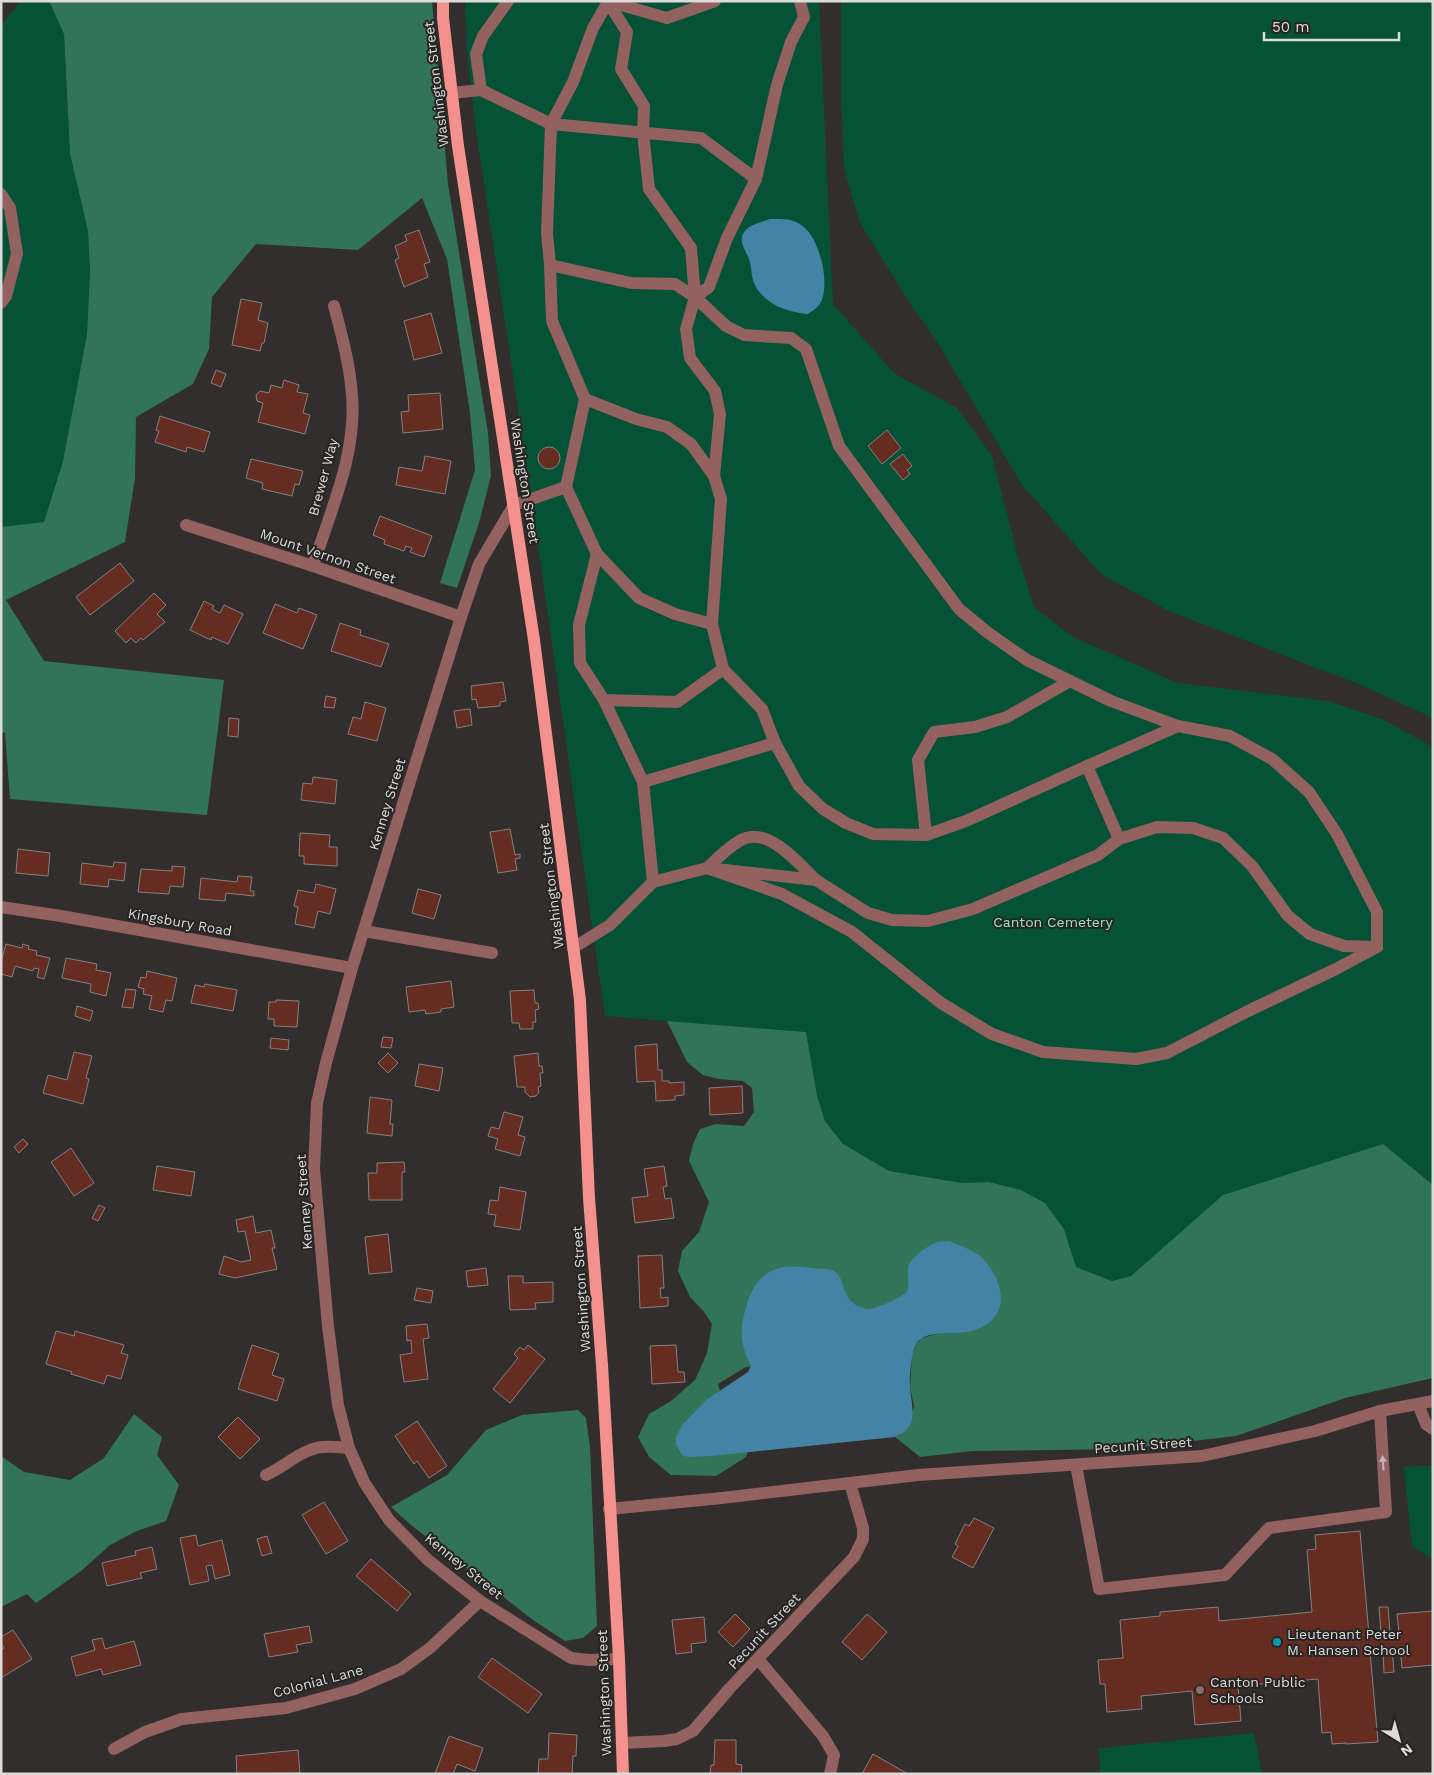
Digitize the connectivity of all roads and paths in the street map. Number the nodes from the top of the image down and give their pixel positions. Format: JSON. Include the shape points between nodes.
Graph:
{"nodes":[{"id":1,"x":443,"y":1,"type":"edge"},
{"id":2,"x":508,"y":1,"type":"edge"},
{"id":3,"x":608,"y":1,"type":"edge"},
{"id":4,"x":715,"y":1,"type":"edge"},
{"id":5,"x":800,"y":1,"type":"edge"},
{"id":6,"x":481,"y":90,"type":"junction"},
{"id":7,"x":451,"y":93,"type":"junction"},
{"id":8,"x":551,"y":124,"type":"junction"},
{"id":9,"x":643,"y":132,"type":"junction"},
{"id":10,"x":756,"y":179,"type":"junction"},
{"id":11,"x":1,"y":194,"type":"edge"},
{"id":12,"x":550,"y":265,"type":"junction"},
{"id":13,"x":695,"y":298,"type":"junction"},
{"id":14,"x":1,"y":303,"type":"edge"},
{"id":15,"x":334,"y":306,"type":"dead end"},
{"id":16,"x":585,"y":399,"type":"junction"},
{"id":17,"x":714,"y":476,"type":"junction"},
{"id":18,"x":566,"y":488,"type":"junction"},
{"id":19,"x":514,"y":505,"type":"junction"},
{"id":20,"x":186,"y":525,"type":"dead end"},
{"id":21,"x":597,"y":554,"type":"junction"},
{"id":22,"x":313,"y":566,"type":"junction"},
{"id":23,"x":461,"y":617,"type":"junction"},
{"id":24,"x":712,"y":624,"type":"junction"},
{"id":25,"x":723,"y":669,"type":"junction"},
{"id":26,"x":1070,"y":681,"type":"junction"},
{"id":27,"x":604,"y":700,"type":"junction"},
{"id":28,"x":1178,"y":726,"type":"junction"},
{"id":29,"x":775,"y":743,"type":"junction"},
{"id":30,"x":1086,"y":766,"type":"junction"},
{"id":31,"x":643,"y":782,"type":"junction"},
{"id":32,"x":926,"y":835,"type":"junction"},
{"id":33,"x":1119,"y":839,"type":"junction"},
{"id":34,"x":707,"y":868,"type":"junction"},
{"id":35,"x":816,"y":880,"type":"junction"},
{"id":36,"x":653,"y":882,"type":"junction"},
{"id":37,"x":1,"y":907,"type":"edge"},
{"id":38,"x":364,"y":931,"type":"junction"},
{"id":39,"x":1377,"y":947,"type":"junction"},
{"id":40,"x":573,"y":948,"type":"junction"},
{"id":41,"x":492,"y":953,"type":"dead end"},
{"id":42,"x":352,"y":968,"type":"junction"},
{"id":43,"x":1433,"y":1401,"type":"edge"},
{"id":44,"x":1418,"y":1404,"type":"junction"},
{"id":45,"x":1380,"y":1411,"type":"junction"},
{"id":46,"x":1433,"y":1429,"type":"edge"},
{"id":47,"x":349,"y":1448,"type":"junction"},
{"id":48,"x":1076,"y":1465,"type":"junction"},
{"id":49,"x":266,"y":1476,"type":"dead end"},
{"id":50,"x":850,"y":1483,"type":"junction"},
{"id":51,"x":609,"y":1509,"type":"junction"},
{"id":52,"x":480,"y":1601,"type":"junction"},
{"id":53,"x":619,"y":1659,"type":"junction"},
{"id":54,"x":758,"y":1659,"type":"junction"},
{"id":55,"x":622,"y":1743,"type":"junction"},
{"id":56,"x":114,"y":1749,"type":"dead end"},
{"id":57,"x":623,"y":1774,"type":"edge"},
{"id":58,"x":830,"y":1774,"type":"edge"}],
"edges":[{"from":1,"to":7,"type":"main road","name":"Washington Street"},
{"from":2,"to":6,"type":"street","via":[[483,36],[476,54]]},
{"from":3,"to":4,"type":"street","via":[[667,18]]},
{"from":3,"to":8,"type":"street","via":[[593,28],[574,82]]},
{"from":3,"to":9,"type":"street","via":[[627,32],[621,69],[644,106]]},
{"from":5,"to":10,"type":"street","via":[[804,18],[791,42],[777,85]]},
{"from":6,"to":7,"type":"street"},
{"from":6,"to":8,"type":"street"},
{"from":7,"to":19,"type":"main road","name":"Washington Street"},
{"from":8,"to":9,"type":"street"},
{"from":8,"to":12,"type":"street"},
{"from":9,"to":10,"type":"street","via":[[701,138]]},
{"from":9,"to":13,"type":"street","via":[[649,189],[691,248]]},
{"from":10,"to":13,"type":"street","via":[[727,238],[709,287]]},
{"from":11,"to":14,"type":"street","via":[[10,208],[17,254],[6,296]]},
{"from":12,"to":13,"type":"street","via":[[631,283],[675,284]]},
{"from":12,"to":16,"type":"street","via":[[552,321]]},
{"from":13,"to":17,"type":"street","via":[[686,329],[690,358],[715,391],[720,414]]},
{"from":13,"to":26,"type":"street","via":[[726,326],[744,335],[791,338],[806,349],[839,446],[959,609],[1027,660]]},
{"from":15,"to":22,"type":"street","name":"Brewer Way","via":[[346,350],[352,398],[350,439],[343,473]]},
{"from":16,"to":17,"type":"street","via":[[636,420],[668,428],[691,444]]},
{"from":16,"to":18,"type":"street"},
{"from":17,"to":24,"type":"street","via":[[721,499]]},
{"from":18,"to":19,"type":"street"},
{"from":18,"to":21,"type":"street"},
{"from":19,"to":23,"type":"street","name":"Kenney Street","via":[[479,564]]},
{"from":19,"to":40,"type":"main road","name":"Washington Street"},
{"from":20,"to":22,"type":"street","name":"Mount Vernon Street"},
{"from":21,"to":24,"type":"street","via":[[639,598],[675,614]]},
{"from":21,"to":27,"type":"street","via":[[579,626],[580,663]]},
{"from":22,"to":23,"type":"street","name":"Mount Vernon Street"},
{"from":23,"to":38,"type":"street","name":"Kenney Street"},
{"from":24,"to":25,"type":"street"},
{"from":25,"to":27,"type":"street","via":[[677,702]]},
{"from":25,"to":29,"type":"street","via":[[762,709]]},
{"from":26,"to":28,"type":"street","via":[[1111,701]]},
{"from":26,"to":32,"type":"street","via":[[1007,718],[975,727],[934,732],[918,760]]},
{"from":27,"to":31,"type":"street"},
{"from":28,"to":30,"type":"street"},
{"from":28,"to":39,"type":"street","via":[[1230,736],[1272,759],[1308,792],[1336,834],[1377,912]]},
{"from":29,"to":31,"type":"street"},
{"from":29,"to":32,"type":"street","via":[[799,786],[824,809],[846,823],[873,834]]},
{"from":30,"to":32,"type":"street","via":[[966,821]]},
{"from":30,"to":33,"type":"street"},
{"from":31,"to":36,"type":"street"},
{"from":33,"to":35,"type":"street","via":[[1098,855],[1025,888],[974,909],[928,921],[892,920],[868,913]]},
{"from":33,"to":39,"type":"street","via":[[1158,827],[1193,828],[1223,838],[1252,866],[1288,916],[1310,934],[1344,946]]},
{"from":34,"to":35,"type":"street"},
{"from":34,"to":35,"type":"street","via":[[738,841],[755,836],[764,837],[786,851]]},
{"from":34,"to":36,"type":"street"},
{"from":34,"to":39,"type":"street","via":[[782,894],[852,932],[941,1004],[992,1034],[1043,1052],[1136,1059],[1167,1053]]},
{"from":36,"to":40,"type":"street","via":[[610,925]]},
{"from":37,"to":42,"type":"street","name":"Kingsbury Road"},
{"from":38,"to":41,"type":"street"},
{"from":38,"to":42,"type":"street","name":"Kenney Street"},
{"from":40,"to":51,"type":"main road","name":"Washington Street","via":[[580,1000]]},
{"from":42,"to":47,"type":"street","name":"Kenney Street","via":[[318,1103],[314,1169],[328,1326],[338,1405]]},
{"from":43,"to":44,"type":"street","name":"Pecunit Street"},
{"from":44,"to":45,"type":"street","name":"Pecunit Street"},
{"from":44,"to":46,"type":"street","via":[[1426,1424]]},
{"from":45,"to":48,"type":"street","name":"Pecunit Street","via":[[1315,1431],[1202,1456]]},
{"from":48,"to":45,"type":"street","one_way":true,"via":[[1099,1589],[1225,1575],[1269,1528],[1386,1512]]},
{"from":47,"to":49,"type":"street","via":[[329,1446],[311,1449]]},
{"from":47,"to":52,"type":"street","name":"Kenney Street","via":[[364,1482],[389,1520],[428,1560]]},
{"from":48,"to":50,"type":"street","name":"Pecunit Street","via":[[918,1475]]},
{"from":50,"to":51,"type":"street","name":"Pecunit Street"},
{"from":50,"to":54,"type":"street","name":"Pecunit Street","via":[[863,1528],[863,1540],[854,1557]]},
{"from":51,"to":53,"type":"main road","name":"Washington Street"},
{"from":52,"to":53,"type":"street","name":"Kenney Street","via":[[571,1658]]},
{"from":52,"to":56,"type":"street","name":"Colonial Lane","via":[[430,1648],[401,1670],[355,1689],[286,1708],[182,1719],[145,1732]]},
{"from":53,"to":55,"type":"main road","name":"Washington Street"},
{"from":54,"to":55,"type":"street","name":"Pecunit Street","via":[[693,1731],[664,1741]]},
{"from":54,"to":58,"type":"street","via":[[823,1736],[834,1755]]},
{"from":55,"to":57,"type":"main road","name":"Washington Street"}]}
